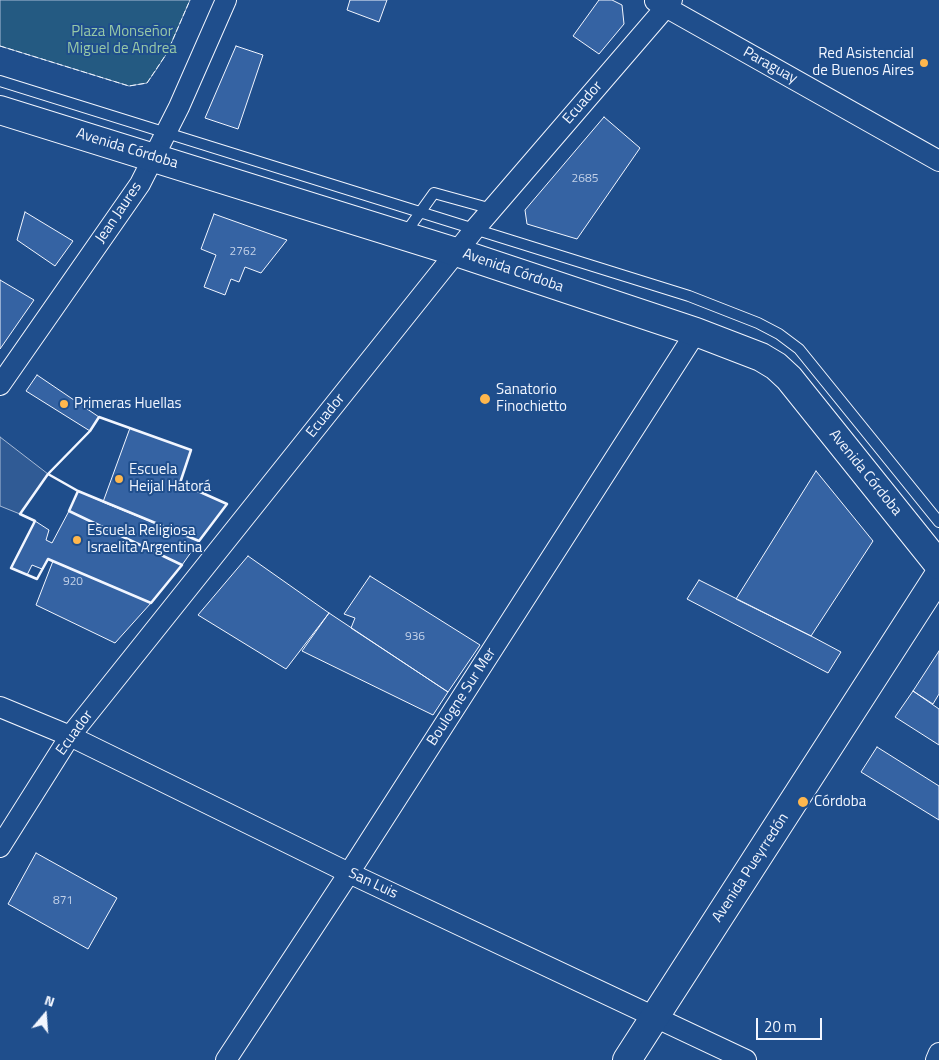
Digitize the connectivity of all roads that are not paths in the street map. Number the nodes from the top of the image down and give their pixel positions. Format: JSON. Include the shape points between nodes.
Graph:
{"nodes":[{"id":1,"x":226,"y":0,"type":"edge"},
{"id":2,"x":663,"y":2,"type":"edge"},
{"id":3,"x":0,"y":81,"type":"edge"},
{"id":4,"x":0,"y":110,"type":"edge"},
{"id":5,"x":167,"y":132,"type":"junction"},
{"id":6,"x":155,"y":157,"type":"junction"},
{"id":7,"x":939,"y":160,"type":"edge"},
{"id":8,"x":492,"y":209,"type":"junction"},
{"id":9,"x":411,"y":224,"type":"junction"},
{"id":10,"x":474,"y":230,"type":"junction"},
{"id":11,"x":456,"y":252,"type":"junction"},
{"id":12,"x":696,"y":332,"type":"junction"},
{"id":13,"x":0,"y":385,"type":"edge"},
{"id":14,"x":939,"y":522,"type":"edge"},
{"id":15,"x":939,"y":564,"type":"edge"},
{"id":16,"x":939,"y":575,"type":"edge"},
{"id":17,"x":0,"y":707,"type":"edge"},
{"id":18,"x":70,"y":736,"type":"junction"},
{"id":19,"x":0,"y":847,"type":"edge"},
{"id":20,"x":349,"y":873,"type":"junction"},
{"id":21,"x":655,"y":1017,"type":"junction"},
{"id":22,"x":939,"y":1053,"type":"edge"},
{"id":23,"x":226,"y":1060,"type":"edge"},
{"id":24,"x":627,"y":1060,"type":"edge"},
{"id":25,"x":746,"y":1060,"type":"edge"},
{"id":26,"x":936,"y":1060,"type":"edge"}],
"edges":[{"from":1,"to":5,"type":"street","name":"Jean Jaures"},
{"from":2,"to":7,"type":"street","name":"Paraguay"},
{"from":2,"to":8,"type":"street","name":"Ecuador"},
{"from":3,"to":5,"type":"lane","name":"Avenida Córdoba"},
{"from":4,"to":6,"type":"main road","name":"Avenida Córdoba"},
{"from":5,"to":6,"type":"street","name":"Jean Jaures"},
{"from":5,"to":9,"type":"lane","name":"Avenida Córdoba"},
{"from":6,"to":9,"type":"main road","name":"Avenida Córdoba"},
{"from":6,"to":13,"type":"street","name":"Jean Jaures","via":[[140,184]]},
{"from":8,"to":9,"type":"lane","via":[[434,193]]},
{"from":8,"to":10,"type":"street","name":"Ecuador"},
{"from":9,"to":10,"type":"lane","name":"Avenida Córdoba"},
{"from":9,"to":11,"type":"main road","name":"Avenida Córdoba"},
{"from":10,"to":11,"type":"street","name":"Ecuador"},
{"from":10,"to":14,"type":"lane","name":"Avenida Córdoba","via":[[689,296],[758,322],[779,334],[799,349]]},
{"from":11,"to":12,"type":"main road","name":"Avenida Córdoba"},
{"from":11,"to":18,"type":"street","name":"Ecuador"},
{"from":12,"to":15,"type":"main road","name":"Avenida Córdoba","via":[[745,350],[776,366]]},
{"from":12,"to":20,"type":"street","name":"Boulogne Sur Mer"},
{"from":16,"to":21,"type":"main road","name":"Avenida Pueyrredón"},
{"from":17,"to":18,"type":"street","name":"San Luis"},
{"from":18,"to":19,"type":"street","name":"Ecuador"},
{"from":18,"to":20,"type":"street","name":"San Luis"},
{"from":20,"to":21,"type":"street","name":"San Luis"},
{"from":20,"to":23,"type":"street","name":"Boulogne Sur Mer"},
{"from":21,"to":24,"type":"main road","name":"Avenida Pueyrredón"},
{"from":21,"to":25,"type":"street","name":"San Luis"},
{"from":22,"to":26,"type":"street"}]}
